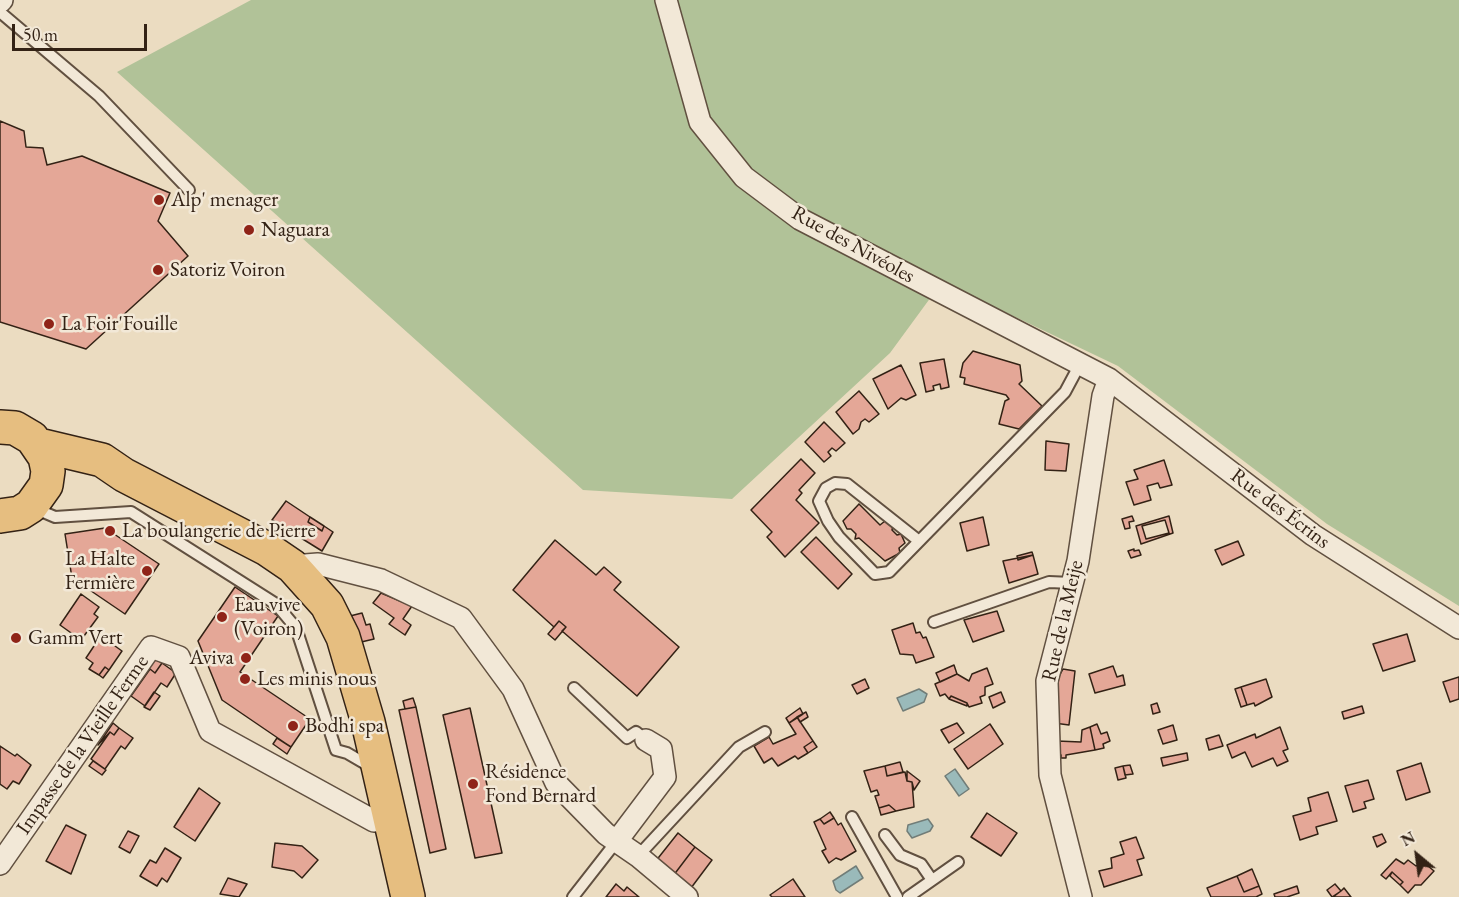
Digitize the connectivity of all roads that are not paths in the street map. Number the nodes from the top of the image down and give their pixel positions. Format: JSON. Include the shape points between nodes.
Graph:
{"nodes":[{"id":1,"x":666,"y":0,"type":"edge"},
{"id":2,"x":0,"y":12,"type":"edge"},
{"id":3,"x":189,"y":190,"type":"dead end"},
{"id":4,"x":1080,"y":364,"type":"junction"},
{"id":5,"x":1109,"y":380,"type":"junction"},
{"id":6,"x":0,"y":427,"type":"edge"},
{"id":7,"x":39,"y":445,"type":"junction"},
{"id":8,"x":124,"y":475,"type":"junction"},
{"id":9,"x":39,"y":496,"type":"junction"},
{"id":10,"x":0,"y":516,"type":"edge"},
{"id":11,"x":919,"y":541,"type":"junction"},
{"id":12,"x":279,"y":557,"type":"junction"},
{"id":13,"x":1072,"y":583,"type":"junction"},
{"id":14,"x":934,"y":622,"type":"dead end"},
{"id":15,"x":1459,"y":628,"type":"edge"},
{"id":16,"x":573,"y":688,"type":"dead end"},
{"id":17,"x":765,"y":732,"type":"dead end"},
{"id":18,"x":646,"y":740,"type":"joint"},
{"id":19,"x":370,"y":766,"type":"junction"},
{"id":20,"x":852,"y":817,"type":"dead end"},
{"id":21,"x":382,"y":819,"type":"junction"},
{"id":22,"x":885,"y":834,"type":"dead end"},
{"id":23,"x":616,"y":842,"type":"junction"},
{"id":24,"x":638,"y":856,"type":"junction"},
{"id":25,"x":958,"y":862,"type":"dead end"},
{"id":26,"x":0,"y":864,"type":"edge"},
{"id":27,"x":932,"y":880,"type":"junction"},
{"id":28,"x":682,"y":895,"type":"edge"},
{"id":29,"x":390,"y":897,"type":"edge"},
{"id":30,"x":408,"y":897,"type":"edge"},
{"id":31,"x":573,"y":897,"type":"edge"},
{"id":32,"x":897,"y":897,"type":"edge"},
{"id":33,"x":908,"y":897,"type":"edge"},
{"id":34,"x":1081,"y":897,"type":"edge"}],
"edges":[{"from":1,"to":4,"type":"street","name":"Rue des Nivéoles","via":[[700,122],[744,177],[800,219]]},
{"from":2,"to":3,"type":"lane","via":[[99,96]]},
{"from":4,"to":5,"type":"street","name":"Rue des Nivéoles"},
{"from":4,"to":11,"type":"lane","via":[[1065,392]]},
{"from":5,"to":13,"type":"street","name":"Rue de la Meije","via":[[1103,396]]},
{"from":5,"to":15,"type":"street","name":"Rue des Écrins","via":[[1313,535]]},
{"from":6,"to":7,"type":"main road","via":[[24,432]]},
{"from":7,"to":8,"type":"main road","via":[[87,454]]},
{"from":7,"to":9,"type":"main road","via":[[47,464]]},
{"from":8,"to":9,"type":"main road","via":[[73,474]]},
{"from":8,"to":12,"type":"main road"},
{"from":9,"to":10,"type":"main road","via":[[20,513]]},
{"from":9,"to":19,"type":"lane","via":[[55,517],[131,512],[276,604],[296,628],[336,750]]},
{"from":11,"to":11,"type":"lane","via":[[889,572],[875,574],[839,537],[819,501],[826,488],[835,483],[847,484]]},
{"from":12,"to":19,"type":"main road","via":[[313,607]]},
{"from":12,"to":23,"type":"street","via":[[381,580],[462,618],[513,688],[556,783]]},
{"from":13,"to":14,"type":"lane","via":[[1049,582]]},
{"from":13,"to":34,"type":"street","name":"Rue de la Meije","via":[[1047,681],[1050,775]]},
{"from":16,"to":18,"type":"lane","via":[[627,738],[636,732]]},
{"from":17,"to":24,"type":"lane","via":[[739,747]]},
{"from":18,"to":23,"type":"street","via":[[661,749],[665,777]]},
{"from":19,"to":21,"type":"main road"},
{"from":20,"to":32,"type":"lane"},
{"from":21,"to":26,"type":"street","name":"Impasse de la Vieille Ferme","via":[[210,731],[179,657],[151,647]]},
{"from":21,"to":29,"type":"main road"},
{"from":21,"to":30,"type":"main road"},
{"from":22,"to":27,"type":"lane","via":[[900,855],[921,864]]},
{"from":23,"to":24,"type":"street"},
{"from":23,"to":31,"type":"lane"},
{"from":24,"to":28,"type":"street"},
{"from":25,"to":27,"type":"lane"},
{"from":27,"to":33,"type":"lane"}]}
